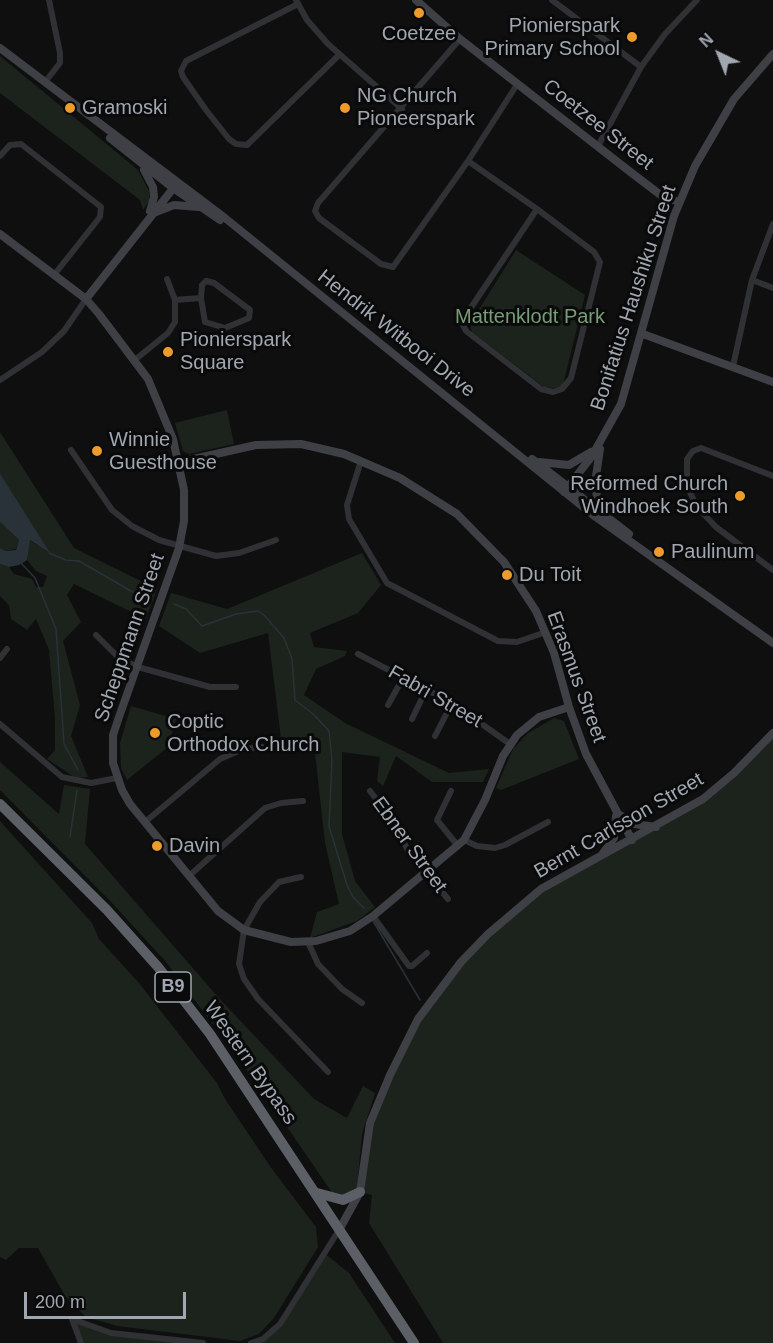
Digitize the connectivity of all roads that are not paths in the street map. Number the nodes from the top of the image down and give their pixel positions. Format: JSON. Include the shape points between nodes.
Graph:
{"nodes":[{"id":1,"x":49,"y":0,"type":"edge"},
{"id":2,"x":416,"y":0,"type":"edge"},
{"id":3,"x":552,"y":0,"type":"edge"},
{"id":4,"x":697,"y":0,"type":"edge"},
{"id":5,"x":297,"y":2,"type":"edge"},
{"id":6,"x":460,"y":39,"type":"junction"},
{"id":7,"x":0,"y":48,"type":"edge"},
{"id":8,"x":773,"y":54,"type":"edge"},
{"id":9,"x":339,"y":56,"type":"junction"},
{"id":10,"x":640,"y":67,"type":"junction"},
{"id":11,"x":45,"y":82,"type":"junction"},
{"id":12,"x":518,"y":83,"type":"junction"},
{"id":13,"x":68,"y":99,"type":"junction"},
{"id":14,"x":402,"y":108,"type":"junction"},
{"id":15,"x":598,"y":146,"type":"junction"},
{"id":16,"x":0,"y":156,"type":"edge"},
{"id":17,"x":468,"y":161,"type":"junction"},
{"id":18,"x":138,"y":162,"type":"junction"},
{"id":19,"x":687,"y":185,"type":"junction"},
{"id":20,"x":175,"y":186,"type":"junction"},
{"id":21,"x":662,"y":196,"type":"junction"},
{"id":22,"x":679,"y":202,"type":"junction"},
{"id":23,"x":198,"y":207,"type":"junction"},
{"id":24,"x":537,"y":209,"type":"junction"},
{"id":25,"x":674,"y":216,"type":"junction"},
{"id":26,"x":148,"y":217,"type":"junction"},
{"id":27,"x":773,"y":224,"type":"edge"},
{"id":28,"x":0,"y":234,"type":"edge"},
{"id":29,"x":248,"y":238,"type":"junction"},
{"id":30,"x":54,"y":275,"type":"junction"},
{"id":31,"x":167,"y":279,"type":"dead end"},
{"id":32,"x":752,"y":280,"type":"junction"},
{"id":33,"x":773,"y":288,"type":"edge"},
{"id":34,"x":201,"y":298,"type":"junction"},
{"id":35,"x":86,"y":299,"type":"junction"},
{"id":36,"x":175,"y":300,"type":"junction"},
{"id":37,"x":643,"y":334,"type":"junction"},
{"id":38,"x":136,"y":359,"type":"junction"},
{"id":39,"x":733,"y":366,"type":"junction"},
{"id":40,"x":0,"y":380,"type":"edge"},
{"id":41,"x":773,"y":382,"type":"edge"},
{"id":42,"x":602,"y":440,"type":"junction"},
{"id":43,"x":71,"y":450,"type":"dead end"},
{"id":44,"x":523,"y":456,"type":"junction"},
{"id":45,"x":361,"y":461,"type":"junction"},
{"id":46,"x":536,"y":461,"type":"junction"},
{"id":47,"x":180,"y":462,"type":"junction"},
{"id":48,"x":773,"y":476,"type":"edge"},
{"id":49,"x":566,"y":490,"type":"junction"},
{"id":50,"x":606,"y":515,"type":"junction"},
{"id":51,"x":276,"y":540,"type":"dead end"},
{"id":52,"x":639,"y":545,"type":"junction"},
{"id":53,"x":179,"y":548,"type":"junction"},
{"id":54,"x":773,"y":570,"type":"edge"},
{"id":55,"x":748,"y":627,"type":"junction"},
{"id":56,"x":546,"y":632,"type":"junction"},
{"id":57,"x":96,"y":635,"type":"dead end"},
{"id":58,"x":773,"y":643,"type":"edge"},
{"id":59,"x":7,"y":649,"type":"dead end"},
{"id":60,"x":773,"y":650,"type":"edge"},
{"id":61,"x":358,"y":654,"type":"dead end"},
{"id":62,"x":0,"y":658,"type":"edge"},
{"id":63,"x":138,"y":667,"type":"junction"},
{"id":64,"x":403,"y":678,"type":"junction"},
{"id":65,"x":236,"y":687,"type":"dead end"},
{"id":66,"x":426,"y":690,"type":"junction"},
{"id":67,"x":452,"y":703,"type":"junction"},
{"id":68,"x":388,"y":705,"type":"dead end"},
{"id":69,"x":569,"y":707,"type":"junction"},
{"id":70,"x":412,"y":719,"type":"dead end"},
{"id":71,"x":0,"y":724,"type":"edge"},
{"id":72,"x":773,"y":733,"type":"edge"},
{"id":73,"x":435,"y":736,"type":"dead end"},
{"id":74,"x":510,"y":744,"type":"junction"},
{"id":75,"x":262,"y":747,"type":"dead end"},
{"id":76,"x":117,"y":778,"type":"junction"},
{"id":77,"x":370,"y":791,"type":"dead end"},
{"id":78,"x":451,"y":791,"type":"dead end"},
{"id":79,"x":303,"y":801,"type":"dead end"},
{"id":80,"x":0,"y":804,"type":"edge"},
{"id":81,"x":616,"y":812,"type":"junction"},
{"id":82,"x":145,"y":822,"type":"junction"},
{"id":83,"x":548,"y":822,"type":"dead end"},
{"id":84,"x":656,"y":827,"type":"junction"},
{"id":85,"x":632,"y":840,"type":"junction"},
{"id":86,"x":461,"y":843,"type":"junction"},
{"id":87,"x":600,"y":856,"type":"junction"},
{"id":88,"x":426,"y":873,"type":"junction"},
{"id":89,"x":189,"y":876,"type":"junction"},
{"id":90,"x":301,"y":877,"type":"dead end"},
{"id":91,"x":448,"y":899,"type":"dead end"},
{"id":92,"x":373,"y":916,"type":"junction"},
{"id":93,"x":244,"y":930,"type":"junction"},
{"id":94,"x":308,"y":942,"type":"junction"},
{"id":95,"x":427,"y":953,"type":"dead end"},
{"id":96,"x":362,"y":1003,"type":"dead end"},
{"id":97,"x":328,"y":1072,"type":"dead end"},
{"id":98,"x":360,"y":1192,"type":"junction"},
{"id":99,"x":317,"y":1193,"type":"junction"},
{"id":100,"x":339,"y":1230,"type":"junction"},
{"id":101,"x":81,"y":1343,"type":"edge"},
{"id":102,"x":203,"y":1343,"type":"edge"},
{"id":103,"x":251,"y":1343,"type":"edge"},
{"id":104,"x":414,"y":1343,"type":"edge"}],
"edges":[{"from":1,"to":11,"type":"street","via":[[60,63]]},
{"from":2,"to":6,"type":"street","name":"Coetzee Street"},
{"from":3,"to":10,"type":"street"},
{"from":4,"to":10,"type":"street"},
{"from":5,"to":9,"type":"street","via":[[307,20]]},
{"from":5,"to":9,"type":"street","via":[[186,61],[181,70],[183,77],[212,117],[236,144],[247,145]]},
{"from":6,"to":12,"type":"street","name":"Coetzee Street"},
{"from":6,"to":14,"type":"street"},
{"from":7,"to":11,"type":"street","name":"Hendrik Witbooi Drive"},
{"from":8,"to":19,"type":"street","name":"Bonifatius Haushiku Street","via":[[722,118]]},
{"from":9,"to":14,"type":"street"},
{"from":10,"to":15,"type":"street"},
{"from":11,"to":13,"type":"street","name":"Hendrik Witbooi Drive"},
{"from":12,"to":15,"type":"street","name":"Coetzee Street"},
{"from":12,"to":17,"type":"street"},
{"from":13,"to":18,"type":"street","name":"Hendrik Witbooi Drive"},
{"from":13,"to":20,"type":"street","name":"Hendrik Witbooi Drive"},
{"from":14,"to":17,"type":"street","via":[[318,203],[315,211],[319,218],[381,264],[393,267]]},
{"from":15,"to":21,"type":"street","name":"Coetzee Street"},
{"from":16,"to":30,"type":"street","via":[[10,145],[21,144],[101,207],[100,217]]},
{"from":17,"to":24,"type":"street"},
{"from":18,"to":20,"type":"street","name":"Hendrik Witbooi Drive"},
{"from":18,"to":26,"type":"street","via":[[153,187]]},
{"from":19,"to":21,"type":"street","via":[[673,195]]},
{"from":19,"to":22,"type":"street","name":"Bonifatius Haushiku Street"},
{"from":20,"to":23,"type":"street","name":"Hendrik Witbooi Drive"},
{"from":20,"to":26,"type":"street"},
{"from":20,"to":29,"type":"street","name":"Hendrik Witbooi Drive"},
{"from":21,"to":22,"type":"street","name":"Coetzee Street"},
{"from":21,"to":25,"type":"street"},
{"from":22,"to":25,"type":"street","name":"Bonifatius Haushiku Street"},
{"from":23,"to":26,"type":"street","via":[[166,206]]},
{"from":23,"to":29,"type":"street","name":"Hendrik Witbooi Drive"},
{"from":24,"to":24,"type":"street","via":[[594,252],[600,262],[571,378],[562,389],[553,392],[541,389],[463,325]]},
{"from":25,"to":37,"type":"street","name":"Bonifatius Haushiku Street"},
{"from":26,"to":35,"type":"street"},
{"from":27,"to":32,"type":"street"},
{"from":28,"to":30,"type":"street","name":"Scheppmann Street"},
{"from":29,"to":44,"type":"street","name":"Hendrik Witbooi Drive"},
{"from":30,"to":35,"type":"street","name":"Scheppmann Street"},
{"from":31,"to":36,"type":"street"},
{"from":32,"to":33,"type":"street"},
{"from":32,"to":39,"type":"street"},
{"from":34,"to":34,"type":"street","via":[[202,285],[211,281],[250,310],[251,316],[220,327],[203,320]]},
{"from":34,"to":36,"type":"street"},
{"from":35,"to":38,"type":"street","name":"Scheppmann Street"},
{"from":35,"to":40,"type":"street","via":[[64,331],[42,352]]},
{"from":36,"to":38,"type":"street","via":[[174,326]]},
{"from":37,"to":39,"type":"street"},
{"from":37,"to":42,"type":"street","name":"Bonifatius Haushiku Street","via":[[621,404]]},
{"from":38,"to":47,"type":"street","name":"Scheppmann Street","via":[[163,410]]},
{"from":39,"to":41,"type":"street"},
{"from":42,"to":46,"type":"street","via":[[576,463]]},
{"from":42,"to":49,"type":"street","name":"Bonifatius Haushiku Street"},
{"from":42,"to":50,"type":"street","via":[[595,483]]},
{"from":43,"to":53,"type":"street","via":[[112,510],[142,532]]},
{"from":44,"to":46,"type":"street","name":"Hendrik Witbooi Drive"},
{"from":44,"to":49,"type":"street","name":"Hendrik Witbooi Drive"},
{"from":45,"to":47,"type":"street","name":"Erasmus Street","via":[[322,448],[279,443]]},
{"from":45,"to":56,"type":"street","name":"Erasmus Street","via":[[414,484],[463,519],[491,546],[516,579]]},
{"from":45,"to":56,"type":"street","via":[[347,505],[348,519],[387,583],[504,643]]},
{"from":46,"to":49,"type":"street","name":"Hendrik Witbooi Drive"},
{"from":47,"to":53,"type":"street","name":"Scheppmann Street","via":[[184,506]]},
{"from":48,"to":54,"type":"street","via":[[701,448],[687,459],[687,485],[696,506],[716,527]]},
{"from":49,"to":50,"type":"street","name":"Hendrik Witbooi Drive"},
{"from":49,"to":52,"type":"street","name":"Hendrik Witbooi Drive"},
{"from":50,"to":52,"type":"street","name":"Hendrik Witbooi Drive"},
{"from":51,"to":53,"type":"street","via":[[226,556]]},
{"from":52,"to":55,"type":"street","name":"Hendrik Witbooi Drive"},
{"from":53,"to":63,"type":"street","name":"Scheppmann Street"},
{"from":55,"to":58,"type":"street","name":"Hendrik Witbooi Drive"},
{"from":55,"to":60,"type":"street","name":"Hendrik Witbooi Drive"},
{"from":56,"to":69,"type":"street","name":"Erasmus Street"},
{"from":57,"to":63,"type":"street","via":[[119,658]]},
{"from":59,"to":62,"type":"street"},
{"from":61,"to":64,"type":"street","name":"Fabri Street"},
{"from":63,"to":65,"type":"street","via":[[210,687]]},
{"from":63,"to":76,"type":"street","name":"Scheppmann Street","via":[[113,735]]},
{"from":64,"to":66,"type":"street","name":"Fabri Street"},
{"from":64,"to":68,"type":"street"},
{"from":66,"to":67,"type":"street","name":"Fabri Street"},
{"from":66,"to":70,"type":"street"},
{"from":67,"to":73,"type":"street"},
{"from":67,"to":74,"type":"street","name":"Fabri Street"},
{"from":69,"to":74,"type":"street","name":"Scheppmann Street","via":[[532,721]]},
{"from":69,"to":81,"type":"street","name":"Erasmus Street","via":[[586,754]]},
{"from":71,"to":76,"type":"street","via":[[62,777],[91,783]]},
{"from":72,"to":84,"type":"street","name":"Bernt Carlsson Street","via":[[721,785]]},
{"from":74,"to":86,"type":"street","name":"Scheppmann Street"},
{"from":75,"to":82,"type":"street","via":[[243,749],[220,759]]},
{"from":76,"to":82,"type":"street","name":"Scheppmann Street"},
{"from":77,"to":88,"type":"street","name":"Ebner Street"},
{"from":78,"to":86,"type":"street","via":[[437,820]]},
{"from":79,"to":89,"type":"street","via":[[280,802],[266,808]]},
{"from":80,"to":99,"type":"highway","name":"Western Bypass","number":"B9","via":[[158,966],[210,1034]]},
{"from":81,"to":84,"type":"street","via":[[634,824]]},
{"from":81,"to":85,"type":"street","name":"Erasmus Street"},
{"from":81,"to":87,"type":"street","via":[[614,838]]},
{"from":82,"to":89,"type":"street","name":"Scheppmann Street"},
{"from":83,"to":86,"type":"street","via":[[495,848]]},
{"from":84,"to":85,"type":"street","name":"Bernt Carlsson Street"},
{"from":85,"to":87,"type":"street","name":"Bernt Carlsson Street"},
{"from":86,"to":88,"type":"street","name":"Scheppmann Street"},
{"from":87,"to":98,"type":"street","name":"Bernt Carlsson Street","via":[[566,873],[518,907],[438,990],[418,1019],[374,1110]]},
{"from":88,"to":91,"type":"street","name":"Ebner Street"},
{"from":88,"to":92,"type":"street","name":"Scheppmann Street"},
{"from":89,"to":93,"type":"street","name":"Scheppmann Street","via":[[218,912]]},
{"from":90,"to":93,"type":"street","via":[[275,885]]},
{"from":92,"to":94,"type":"street","name":"Scheppmann Street","via":[[350,931]]},
{"from":92,"to":95,"type":"street","via":[[409,966]]},
{"from":93,"to":94,"type":"street","name":"Scheppmann Street","via":[[273,939]]},
{"from":93,"to":97,"type":"street","via":[[239,964],[250,989]]},
{"from":94,"to":96,"type":"street","via":[[318,964]]},
{"from":98,"to":99,"type":"highway","via":[[343,1200]]},
{"from":98,"to":100,"type":"street","name":"Bernt Carlsson Street"},
{"from":99,"to":100,"type":"highway","name":"Western Bypass","number":"B9"},
{"from":100,"to":103,"type":"street","via":[[280,1324],[263,1340]]},
{"from":100,"to":104,"type":"highway","name":"Western Bypass","number":"B9"},
{"from":101,"to":102,"type":"street","via":[[72,1319],[111,1333]]}]}
